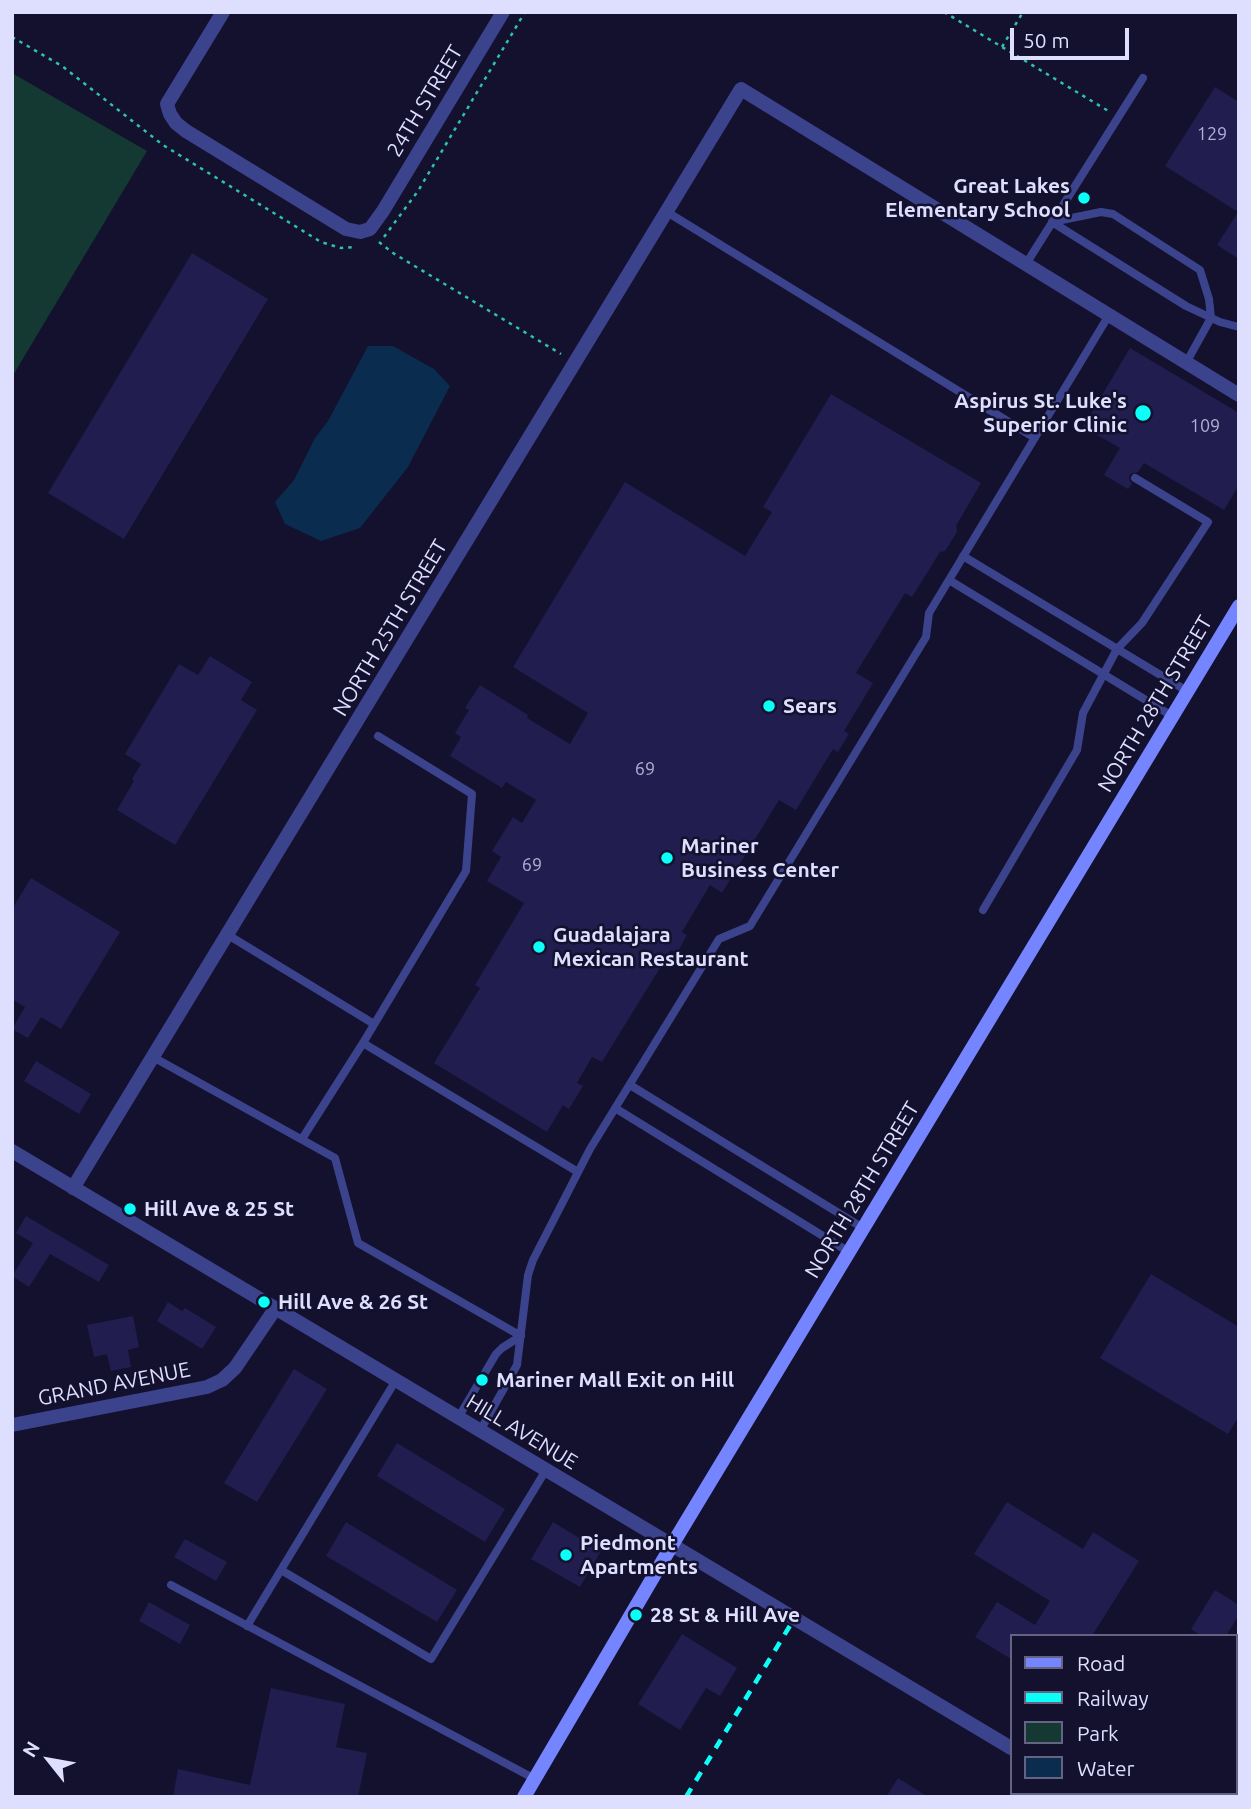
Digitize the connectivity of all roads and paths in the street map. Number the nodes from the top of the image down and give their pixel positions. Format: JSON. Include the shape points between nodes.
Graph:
{"nodes":[{"id":1,"x":223,"y":12,"type":"edge"},
{"id":2,"x":503,"y":12,"type":"edge"},
{"id":3,"x":525,"y":12,"type":"edge"},
{"id":4,"x":944,"y":12,"type":"edge"},
{"id":5,"x":1023,"y":12,"type":"edge"},
{"id":6,"x":12,"y":37,"type":"edge"},
{"id":7,"x":1002,"y":47,"type":"junction"},
{"id":8,"x":1143,"y":78,"type":"dead end"},
{"id":9,"x":1119,"y":117,"type":"junction"},
{"id":10,"x":667,"y":212,"type":"junction"},
{"id":11,"x":1052,"y":222,"type":"junction"},
{"id":12,"x":379,"y":242,"type":"junction"},
{"id":13,"x":369,"y":245,"type":"dead end"},
{"id":14,"x":360,"y":247,"type":"dead end"},
{"id":15,"x":1026,"y":264,"type":"junction"},
{"id":16,"x":1109,"y":315,"type":"junction"},
{"id":17,"x":1211,"y":318,"type":"junction"},
{"id":18,"x":1239,"y":327,"type":"edge"},
{"id":19,"x":576,"y":362,"type":"junction"},
{"id":20,"x":1186,"y":363,"type":"junction"},
{"id":21,"x":1239,"y":395,"type":"edge"},
{"id":22,"x":1035,"y":438,"type":"junction"},
{"id":23,"x":1135,"y":478,"type":"dead end"},
{"id":24,"x":963,"y":556,"type":"junction"},
{"id":25,"x":949,"y":580,"type":"junction"},
{"id":26,"x":1239,"y":606,"type":"edge"},
{"id":27,"x":1117,"y":649,"type":"junction"},
{"id":28,"x":1103,"y":674,"type":"junction"},
{"id":29,"x":1187,"y":691,"type":"junction"},
{"id":30,"x":1172,"y":716,"type":"junction"},
{"id":31,"x":378,"y":736,"type":"dead end"},
{"id":32,"x":983,"y":910,"type":"dead end"},
{"id":33,"x":228,"y":935,"type":"junction"},
{"id":34,"x":374,"y":1024,"type":"junction"},
{"id":35,"x":363,"y":1043,"type":"junction"},
{"id":36,"x":153,"y":1057,"type":"junction"},
{"id":37,"x":630,"y":1085,"type":"junction"},
{"id":38,"x":615,"y":1108,"type":"junction"},
{"id":39,"x":302,"y":1139,"type":"junction"},
{"id":40,"x":12,"y":1151,"type":"edge"},
{"id":41,"x":578,"y":1172,"type":"junction"},
{"id":42,"x":73,"y":1188,"type":"junction"},
{"id":43,"x":863,"y":1228,"type":"junction"},
{"id":44,"x":849,"y":1252,"type":"junction"},
{"id":45,"x":275,"y":1308,"type":"junction"},
{"id":46,"x":521,"y":1336,"type":"junction"},
{"id":47,"x":396,"y":1380,"type":"junction"},
{"id":48,"x":458,"y":1418,"type":"junction"},
{"id":49,"x":12,"y":1425,"type":"edge"},
{"id":50,"x":480,"y":1431,"type":"junction"},
{"id":51,"x":546,"y":1470,"type":"junction"},
{"id":52,"x":672,"y":1545,"type":"junction"},
{"id":53,"x":281,"y":1570,"type":"junction"},
{"id":54,"x":171,"y":1585,"type":"dead end"},
{"id":55,"x":247,"y":1626,"type":"junction"},
{"id":56,"x":1010,"y":1747,"type":"edge"},
{"id":57,"x":535,"y":1779,"type":"junction"},
{"id":58,"x":524,"y":1797,"type":"edge"}],
"edges":[{"from":1,"to":2,"type":"street","name":"24TH STREET","via":[[167,104],[176,123],[354,232],[365,231],[383,211]]},
{"from":3,"to":12,"type":"path","via":[[418,191]]},
{"from":4,"to":7,"type":"path"},
{"from":5,"to":7,"type":"path"},
{"from":6,"to":14,"type":"path","via":[[62,66],[163,145],[321,242]]},
{"from":7,"to":9,"type":"path"},
{"from":8,"to":9,"type":"lane"},
{"from":9,"to":11,"type":"lane"},
{"from":10,"to":15,"type":"street","name":"NORTH 25TH STREET","via":[[741,89]]},
{"from":10,"to":19,"type":"street","name":"NORTH 25TH STREET"},
{"from":10,"to":22,"type":"lane"},
{"from":11,"to":15,"type":"lane"},
{"from":11,"to":17,"type":"lane"},
{"from":11,"to":17,"type":"lane","via":[[1101,212],[1113,214],[1200,270]]},
{"from":12,"to":13,"type":"path"},
{"from":12,"to":19,"type":"path"},
{"from":15,"to":16,"type":"street"},
{"from":16,"to":20,"type":"street"},
{"from":16,"to":22,"type":"lane"},
{"from":17,"to":18,"type":"lane"},
{"from":17,"to":20,"type":"lane"},
{"from":19,"to":33,"type":"street","name":"NORTH 25TH STREET"},
{"from":20,"to":21,"type":"street"},
{"from":22,"to":24,"type":"lane"},
{"from":23,"to":27,"type":"lane","via":[[1208,522],[1142,623]]},
{"from":24,"to":25,"type":"lane"},
{"from":24,"to":27,"type":"lane"},
{"from":25,"to":28,"type":"lane"},
{"from":25,"to":37,"type":"lane","via":[[929,613],[926,637],[750,926],[719,939]]},
{"from":26,"to":29,"type":"main road","name":"NORTH 28TH STREET"},
{"from":27,"to":28,"type":"lane"},
{"from":27,"to":29,"type":"lane"},
{"from":28,"to":30,"type":"lane"},
{"from":28,"to":32,"type":"lane","via":[[1083,713],[1077,750]]},
{"from":29,"to":30,"type":"main road","name":"NORTH 28TH STREET"},
{"from":30,"to":43,"type":"main road","name":"NORTH 28TH STREET"},
{"from":31,"to":34,"type":"lane","via":[[472,794],[466,871]]},
{"from":33,"to":34,"type":"lane"},
{"from":33,"to":36,"type":"street","name":"NORTH 25TH STREET"},
{"from":34,"to":35,"type":"lane"},
{"from":35,"to":39,"type":"lane"},
{"from":35,"to":41,"type":"lane"},
{"from":36,"to":39,"type":"lane"},
{"from":36,"to":42,"type":"street","name":"NORTH 25TH STREET"},
{"from":37,"to":38,"type":"lane"},
{"from":37,"to":43,"type":"lane"},
{"from":38,"to":41,"type":"lane"},
{"from":38,"to":44,"type":"lane"},
{"from":39,"to":46,"type":"lane","via":[[335,1158],[358,1243]]},
{"from":40,"to":42,"type":"street","name":"HILL AVENUE"},
{"from":41,"to":46,"type":"lane","via":[[533,1260]]},
{"from":42,"to":45,"type":"street","name":"HILL AVENUE"},
{"from":43,"to":44,"type":"main road","name":"NORTH 28TH STREET"},
{"from":44,"to":52,"type":"main road","name":"NORTH 28TH STREET"},
{"from":45,"to":47,"type":"street","name":"HILL AVENUE"},
{"from":45,"to":49,"type":"street","name":"GRAND AVENUE","via":[[235,1368],[207,1387]]},
{"from":46,"to":48,"type":"lane","via":[[496,1354]]},
{"from":46,"to":50,"type":"lane","via":[[515,1370]]},
{"from":47,"to":48,"type":"street","name":"HILL AVENUE"},
{"from":47,"to":53,"type":"lane"},
{"from":48,"to":50,"type":"street","name":"HILL AVENUE"},
{"from":50,"to":51,"type":"street","name":"HILL AVENUE"},
{"from":51,"to":52,"type":"street","name":"HILL AVENUE"},
{"from":51,"to":53,"type":"lane","via":[[431,1659]]},
{"from":52,"to":56,"type":"street","name":"HILL AVENUE"},
{"from":52,"to":57,"type":"main road","name":"NORTH 28TH STREET"},
{"from":53,"to":55,"type":"lane"},
{"from":54,"to":55,"type":"lane"},
{"from":55,"to":57,"type":"lane"},
{"from":57,"to":58,"type":"main road","name":"NORTH 28TH STREET"}]}
